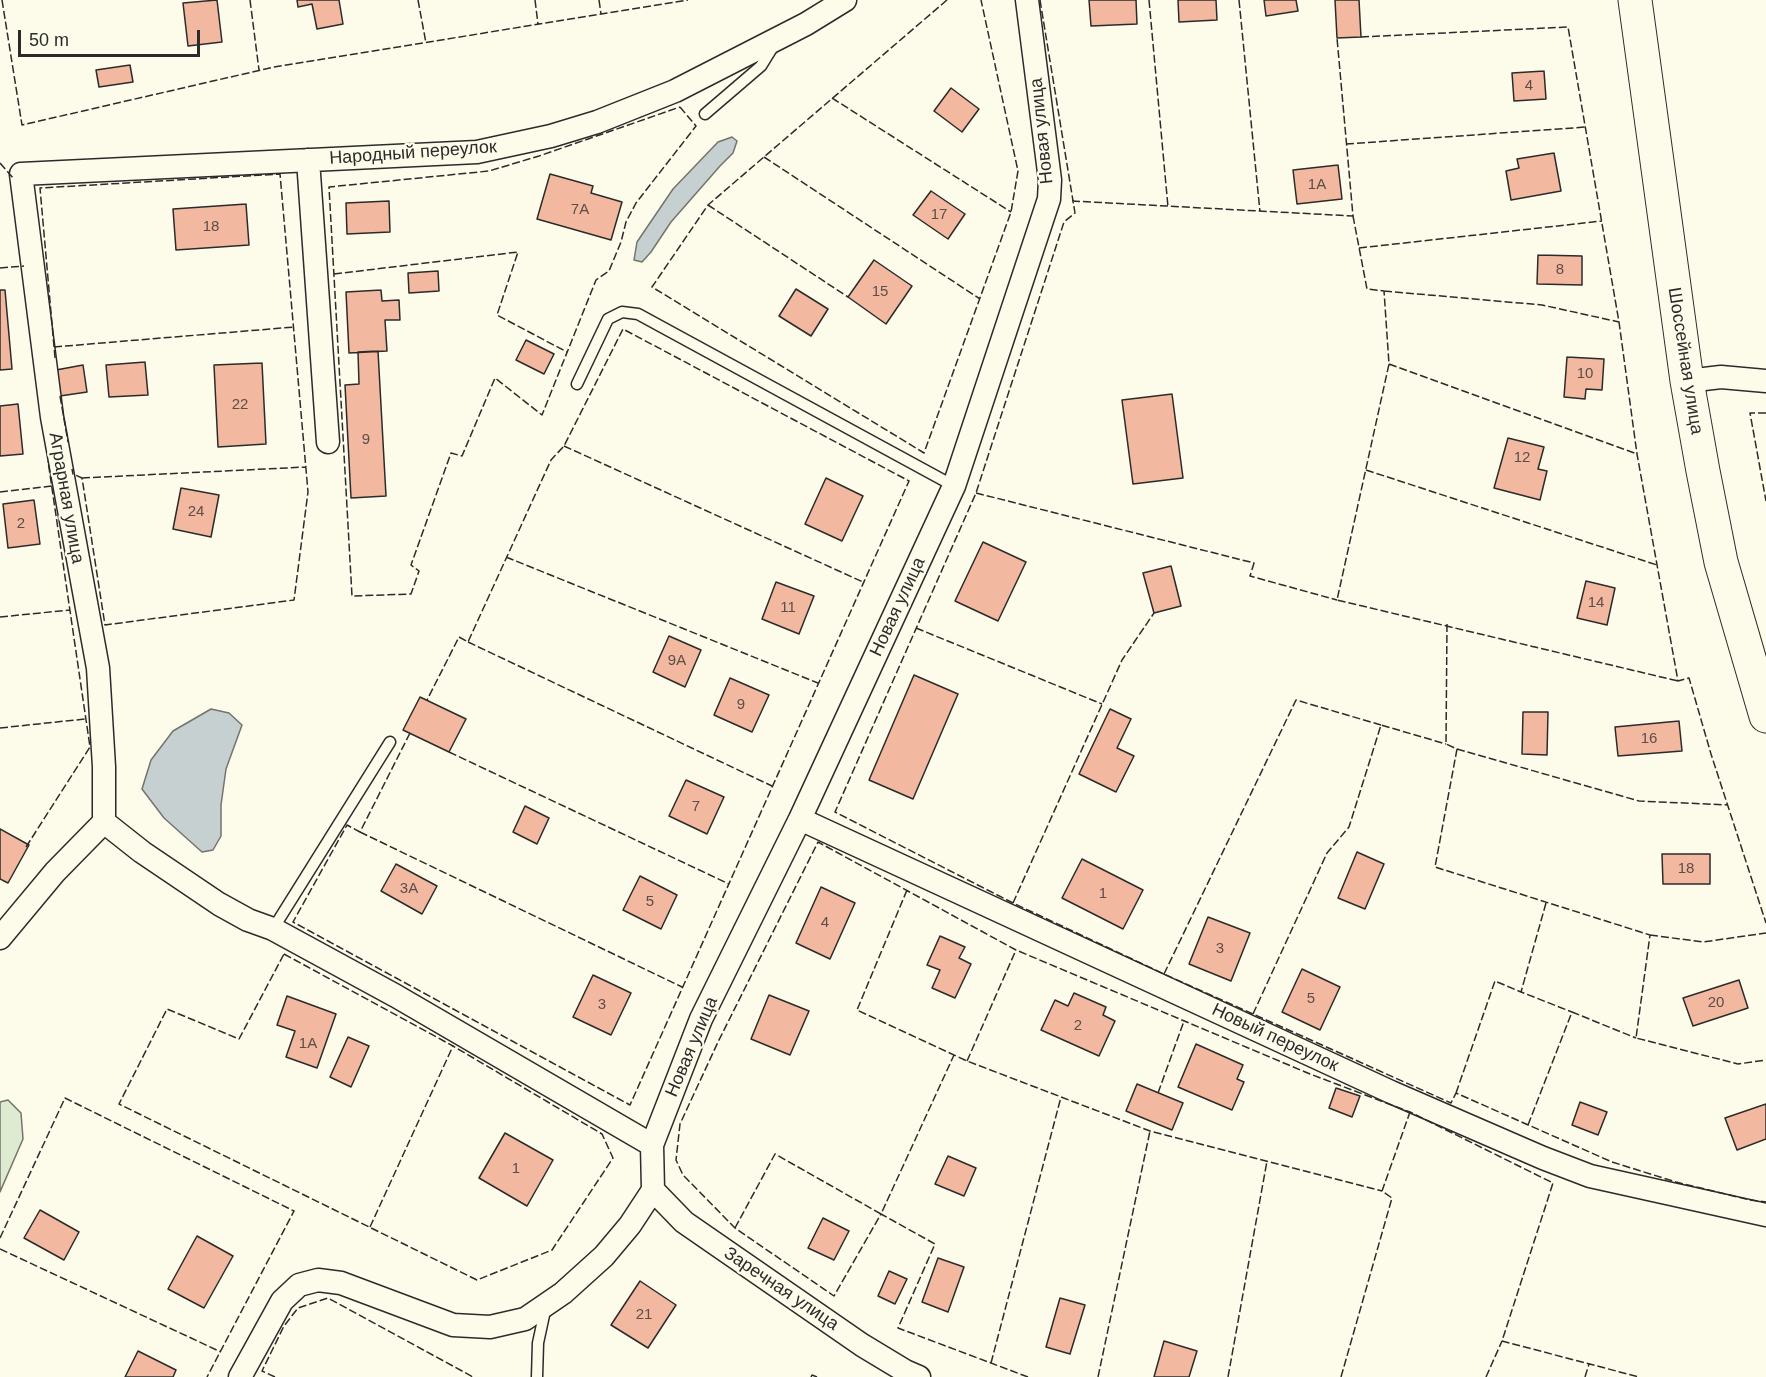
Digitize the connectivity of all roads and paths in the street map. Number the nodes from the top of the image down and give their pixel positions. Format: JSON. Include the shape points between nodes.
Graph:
{"nodes":[{"id":1,"x":845,"y":0,"type":"edge"},
{"id":2,"x":1027,"y":0,"type":"edge"},
{"id":3,"x":1635,"y":0,"type":"edge"},
{"id":4,"x":777,"y":39,"type":"junction"},
{"id":5,"x":705,"y":114,"type":"dead end"},
{"id":6,"x":308,"y":160,"type":"junction"},
{"id":7,"x":21,"y":174,"type":"joint"},
{"id":8,"x":1687,"y":381,"type":"junction"},
{"id":9,"x":1766,"y":381,"type":"edge"},
{"id":10,"x":577,"y":384,"type":"dead end"},
{"id":11,"x":328,"y":442,"type":"dead end"},
{"id":12,"x":954,"y":486,"type":"junction"},
{"id":13,"x":1766,"y":716,"type":"edge"},
{"id":14,"x":390,"y":742,"type":"dead end"},
{"id":15,"x":800,"y":819,"type":"junction"},
{"id":16,"x":104,"y":822,"type":"junction"},
{"id":17,"x":273,"y":929,"type":"junction"},
{"id":18,"x":0,"y":938,"type":"edge"},
{"id":19,"x":652,"y":1145,"type":"junction"},
{"id":20,"x":653,"y":1190,"type":"junction"},
{"id":21,"x":1766,"y":1215,"type":"edge"},
{"id":22,"x":546,"y":1305,"type":"junction"},
{"id":23,"x":240,"y":1377,"type":"edge"},
{"id":24,"x":537,"y":1377,"type":"edge"},
{"id":25,"x":918,"y":1377,"type":"edge"}],
"edges":[{"from":1,"to":4,"type":"street","name":"Народный переулок"},
{"from":2,"to":12,"type":"street","name":"Новая улица","via":[[1050,180],[1049,199]]},
{"from":3,"to":8,"type":"main road","name":"Шоссейная улица"},
{"from":4,"to":5,"type":"lane","via":[[761,66]]},
{"from":4,"to":6,"type":"street","name":"Народный переулок","via":[[675,91],[551,136],[477,152]]},
{"from":6,"to":7,"type":"street","name":"Народный переулок"},
{"from":6,"to":11,"type":"street"},
{"from":7,"to":16,"type":"street","name":"Аграрная улица","via":[[52,417],[98,668]]},
{"from":8,"to":9,"type":"street","via":[[1721,377]]},
{"from":8,"to":13,"type":"main road","name":"Шоссейная улица","via":[[1722,562]]},
{"from":10,"to":12,"type":"lane","via":[[609,319],[622,312],[638,314]]},
{"from":12,"to":15,"type":"street","name":"Новая улица"},
{"from":14,"to":17,"type":"lane"},
{"from":15,"to":19,"type":"street","name":"Новая улица","via":[[702,1019]]},
{"from":15,"to":21,"type":"street","name":"Новый переулок","via":[[1542,1158],[1590,1176]]},
{"from":16,"to":17,"type":"street","via":[[219,904]]},
{"from":16,"to":18,"type":"street","via":[[55,872]]},
{"from":17,"to":19,"type":"street"},
{"from":19,"to":20,"type":"street","name":"Новая улица"},
{"from":20,"to":22,"type":"street","via":[[604,1256]]},
{"from":20,"to":25,"type":"street","name":"Заречная улица","via":[[684,1222],[862,1345]]},
{"from":22,"to":23,"type":"street","via":[[525,1319],[490,1327],[453,1325],[341,1283],[318,1280],[299,1285],[282,1301]]},
{"from":22,"to":24,"type":"lane","via":[[538,1343]]}]}
